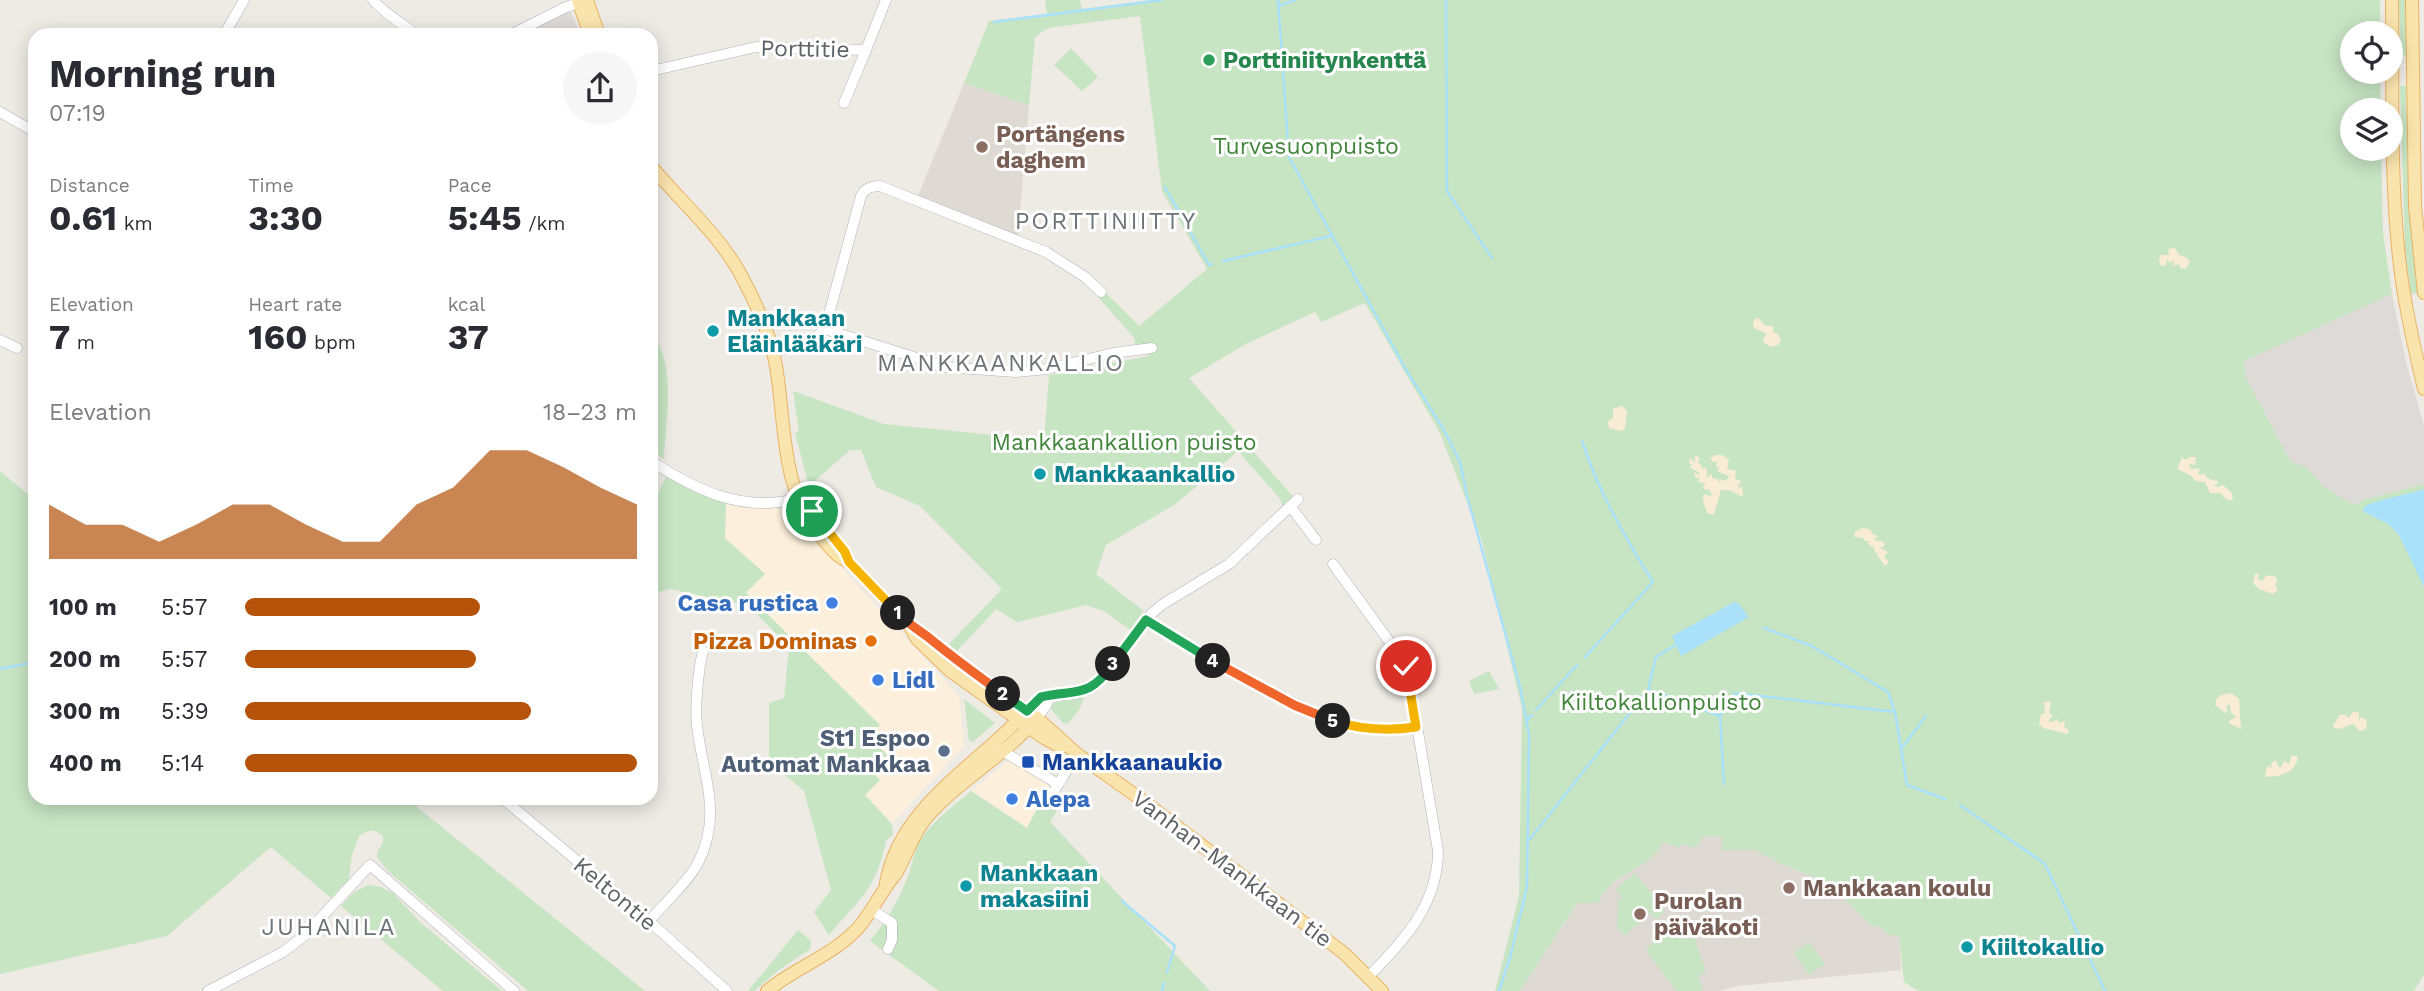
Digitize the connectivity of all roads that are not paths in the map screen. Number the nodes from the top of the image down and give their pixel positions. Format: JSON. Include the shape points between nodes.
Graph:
{"nodes":[{"id":1,"x":244,"y":0,"type":"edge"},
{"id":2,"x":373,"y":0,"type":"edge"},
{"id":3,"x":379,"y":0,"type":"edge"},
{"id":4,"x":886,"y":0,"type":"edge"},
{"id":5,"x":2392,"y":0,"type":"edge"},
{"id":6,"x":2412,"y":0,"type":"edge"},
{"id":7,"x":581,"y":1,"type":"edge"},
{"id":8,"x":394,"y":16,"type":"junction"},
{"id":9,"x":228,"y":28,"type":"edge"},
{"id":10,"x":408,"y":28,"type":"edge"},
{"id":11,"x":524,"y":28,"type":"edge"},
{"id":12,"x":588,"y":28,"type":"edge"},
{"id":13,"x":595,"y":28,"type":"edge"},
{"id":14,"x":866,"y":50,"type":"junction"},
{"id":15,"x":658,"y":69,"type":"edge"},
{"id":16,"x":844,"y":103,"type":"dead end"},
{"id":17,"x":0,"y":112,"type":"edge"},
{"id":18,"x":28,"y":128,"type":"edge"},
{"id":19,"x":658,"y":174,"type":"edge"},
{"id":20,"x":1101,"y":292,"type":"dead end"},
{"id":21,"x":2424,"y":293,"type":"edge"},
{"id":22,"x":825,"y":329,"type":"junction"},
{"id":23,"x":0,"y":340,"type":"edge"},
{"id":24,"x":17,"y":348,"type":"dead end"},
{"id":25,"x":1152,"y":348,"type":"dead end"},
{"id":26,"x":773,"y":354,"type":"junction"},
{"id":27,"x":2424,"y":389,"type":"edge"},
{"id":28,"x":658,"y":465,"type":"edge"},
{"id":29,"x":799,"y":498,"type":"junction"},
{"id":30,"x":1316,"y":540,"type":"dead end"},
{"id":31,"x":1333,"y":564,"type":"dead end"},
{"id":32,"x":1146,"y":620,"type":"junction"},
{"id":33,"x":703,"y":651,"type":"dead end"},
{"id":34,"x":1028,"y":719,"type":"junction"},
{"id":35,"x":1416,"y":727,"type":"junction"},
{"id":36,"x":998,"y":748,"type":"junction"},
{"id":37,"x":1077,"y":754,"type":"junction"},
{"id":38,"x":1058,"y":784,"type":"junction"},
{"id":39,"x":1046,"y":804,"type":"dead end"},
{"id":40,"x":510,"y":805,"type":"edge"},
{"id":41,"x":872,"y":910,"type":"junction"},
{"id":42,"x":649,"y":921,"type":"junction"},
{"id":43,"x":888,"y":949,"type":"dead end"},
{"id":44,"x":1369,"y":976,"type":"junction"},
{"id":45,"x":208,"y":991,"type":"edge"},
{"id":46,"x":514,"y":991,"type":"edge"},
{"id":47,"x":727,"y":991,"type":"edge"},
{"id":48,"x":767,"y":991,"type":"edge"},
{"id":49,"x":1382,"y":991,"type":"edge"}],
"edges":[{"from":1,"to":9,"type":"street"},
{"from":2,"to":8,"type":"street"},
{"from":3,"to":8,"type":"street"},
{"from":4,"to":14,"type":"street","name":"Porttitie"},
{"from":5,"to":27,"type":"main road","via":[[2398,249]]},
{"from":6,"to":21,"type":"main road","via":[[2415,206]]},
{"from":7,"to":11,"type":"street"},
{"from":7,"to":12,"type":"main road"},
{"from":7,"to":13,"type":"main road"},
{"from":8,"to":10,"type":"street"},
{"from":14,"to":15,"type":"street","name":"Porttitie","via":[[756,47]]},
{"from":14,"to":16,"type":"street"},
{"from":17,"to":18,"type":"street"},
{"from":19,"to":26,"type":"main road","via":[[742,275]]},
{"from":20,"to":22,"type":"street","via":[[1046,252],[873,186],[861,196]]},
{"from":22,"to":25,"type":"street","via":[[946,367],[1016,372]]},
{"from":22,"to":26,"type":"street"},
{"from":23,"to":24,"type":"street"},
{"from":26,"to":29,"type":"main road","via":[[785,453]]},
{"from":28,"to":29,"type":"street","via":[[724,499],[760,504]]},
{"from":29,"to":34,"type":"main road","name":"Vanhan-Mankkaan tie","via":[[849,562],[911,627]]},
{"from":30,"to":32,"type":"street","via":[[1294,502],[1229,564],[1163,604]]},
{"from":31,"to":35,"type":"street","via":[[1406,666]]},
{"from":32,"to":34,"type":"street","via":[[1093,687],[1041,697]]},
{"from":32,"to":35,"type":"street","via":[[1241,677],[1326,719],[1360,727]]},
{"from":33,"to":42,"type":"street","via":[[697,718],[710,786],[710,828],[697,865]]},
{"from":34,"to":36,"type":"main road"},
{"from":34,"to":37,"type":"main road","name":"Vanhan-Mankkaan tie","via":[[1044,738]]},
{"from":35,"to":44,"type":"street","via":[[1438,851],[1436,875],[1427,904],[1406,937]]},
{"from":36,"to":38,"type":"street"},
{"from":36,"to":41,"type":"main road","via":[[932,799],[912,822]]},
{"from":37,"to":38,"type":"street"},
{"from":37,"to":44,"type":"main road","name":"Vanhan-Mankkaan tie"},
{"from":38,"to":39,"type":"street"},
{"from":40,"to":42,"type":"street","name":"Keltontie"},
{"from":41,"to":43,"type":"street","via":[[892,923]]},
{"from":41,"to":48,"type":"main road","via":[[836,947]]},
{"from":42,"to":47,"type":"street","name":"Keltontie"},
{"from":44,"to":49,"type":"main road","name":"Vanhan-Mankkaan tie"},
{"from":45,"to":46,"type":"street","via":[[304,936],[370,865]]}]}
